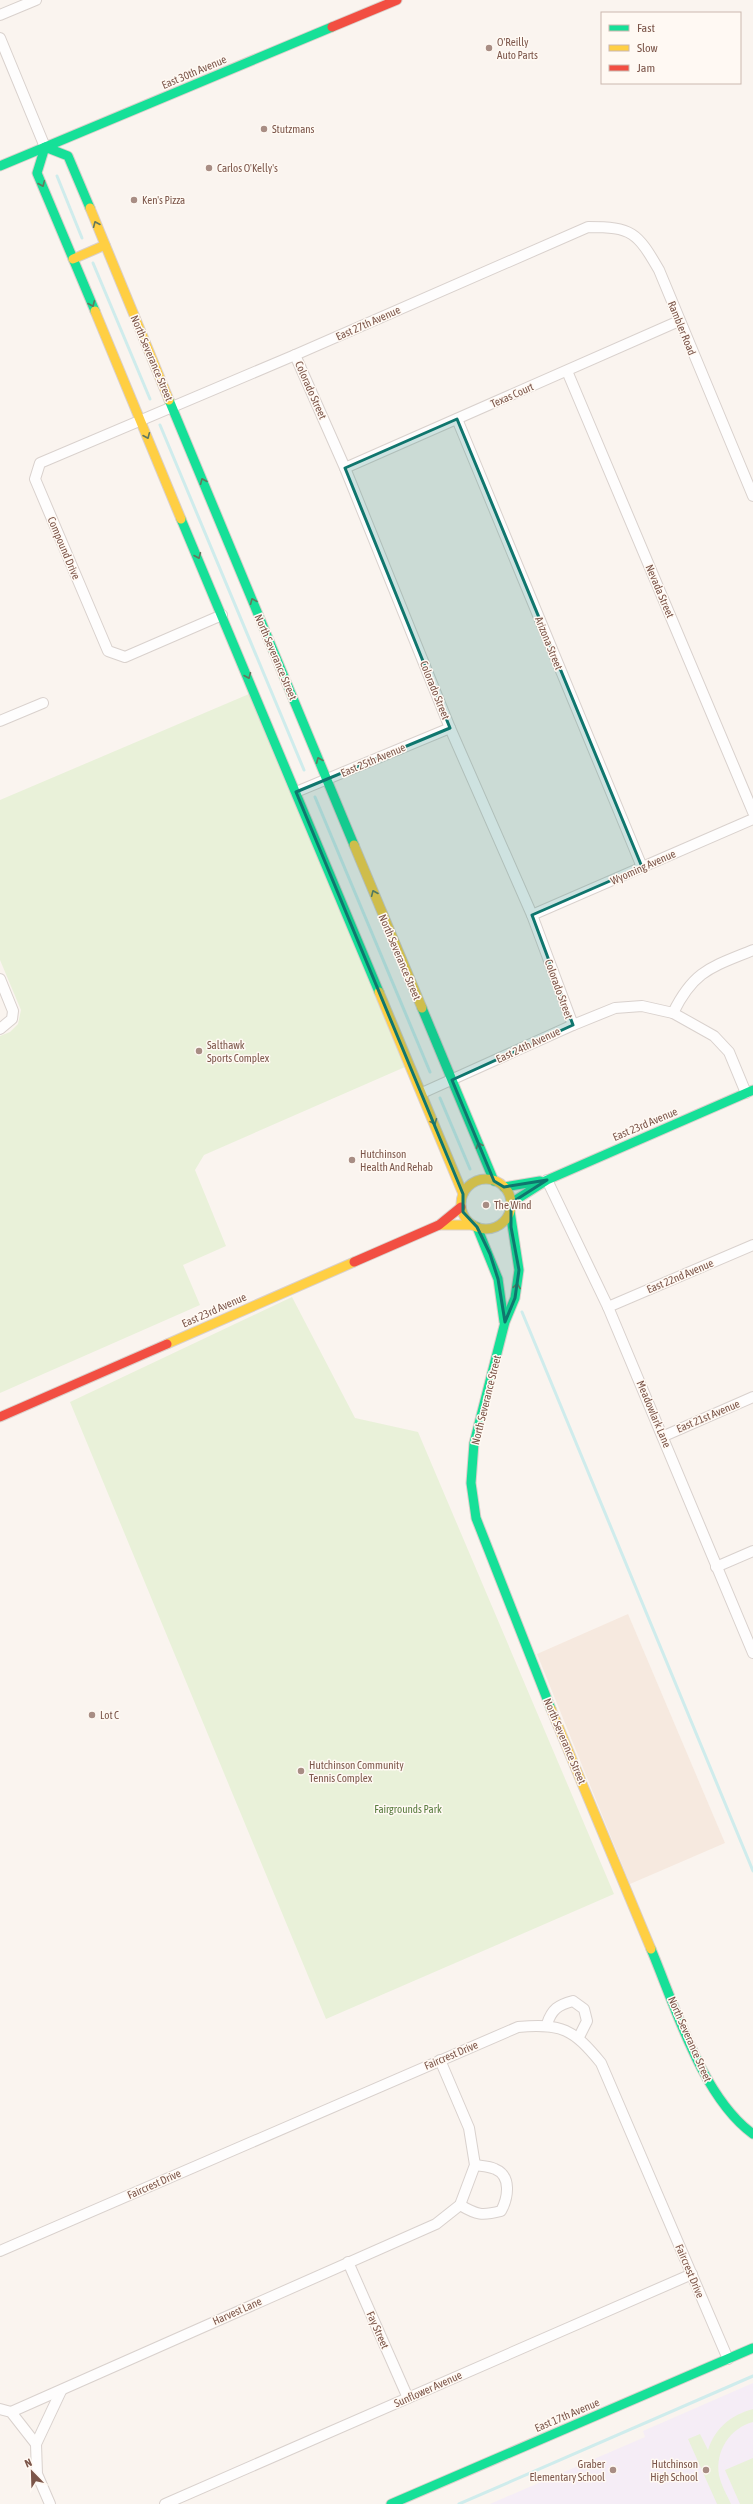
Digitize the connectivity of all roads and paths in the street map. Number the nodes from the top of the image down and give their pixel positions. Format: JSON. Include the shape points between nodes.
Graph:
{"nodes":[{"id":1,"x":36,"y":0,"type":"edge"},
{"id":2,"x":392,"y":1,"type":"edge"},
{"id":3,"x":0,"y":15,"type":"edge"},
{"id":4,"x":0,"y":38,"type":"edge"},
{"id":5,"x":45,"y":147,"type":"junction"},
{"id":6,"x":0,"y":166,"type":"edge"},
{"id":7,"x":562,"y":237,"type":"joint"},
{"id":8,"x":105,"y":245,"type":"junction"},
{"id":9,"x":73,"y":259,"type":"junction"},
{"id":10,"x":679,"y":321,"type":"junction"},
{"id":11,"x":296,"y":356,"type":"junction"},
{"id":12,"x":567,"y":371,"type":"junction"},
{"id":13,"x":172,"y":407,"type":"junction"},
{"id":14,"x":457,"y":419,"type":"junction"},
{"id":15,"x":141,"y":421,"type":"junction"},
{"id":16,"x":345,"y":468,"type":"junction"},
{"id":17,"x":753,"y":496,"type":"edge"},
{"id":18,"x":222,"y":614,"type":"junction"},
{"id":19,"x":43,"y":703,"type":"dead end"},
{"id":20,"x":0,"y":722,"type":"edge"},
{"id":21,"x":450,"y":728,"type":"junction"},
{"id":22,"x":327,"y":779,"type":"junction"},
{"id":23,"x":296,"y":792,"type":"junction"},
{"id":24,"x":753,"y":812,"type":"edge"},
{"id":25,"x":753,"y":819,"type":"edge"},
{"id":26,"x":642,"y":867,"type":"junction"},
{"id":27,"x":532,"y":915,"type":"junction"},
{"id":28,"x":753,"y":950,"type":"edge"},
{"id":29,"x":0,"y":978,"type":"edge"},
{"id":30,"x":673,"y":1013,"type":"junction"},
{"id":31,"x":573,"y":1025,"type":"junction"},
{"id":32,"x":0,"y":1029,"type":"edge"},
{"id":33,"x":452,"y":1080,"type":"junction"},
{"id":34,"x":750,"y":1092,"type":"edge"},
{"id":35,"x":422,"y":1093,"type":"junction"},
{"id":36,"x":547,"y":1180,"type":"junction"},
{"id":37,"x":494,"y":1181,"type":"junction"},
{"id":38,"x":504,"y":1187,"type":"junction"},
{"id":39,"x":464,"y":1194,"type":"junction"},
{"id":40,"x":461,"y":1207,"type":"junction"},
{"id":41,"x":510,"y":1207,"type":"junction"},
{"id":42,"x":438,"y":1225,"type":"junction"},
{"id":43,"x":475,"y":1226,"type":"junction"},
{"id":44,"x":753,"y":1245,"type":"edge"},
{"id":45,"x":608,"y":1307,"type":"junction"},
{"id":46,"x":504,"y":1322,"type":"junction"},
{"id":47,"x":753,"y":1397,"type":"edge"},
{"id":48,"x":0,"y":1417,"type":"edge"},
{"id":49,"x":664,"y":1436,"type":"junction"},
{"id":50,"x":753,"y":1550,"type":"edge"},
{"id":51,"x":716,"y":1567,"type":"junction"},
{"id":52,"x":753,"y":1653,"type":"edge"},
{"id":53,"x":547,"y":2024,"type":"junction"},
{"id":54,"x":580,"y":2037,"type":"junction"},
{"id":55,"x":440,"y":2060,"type":"junction"},
{"id":56,"x":753,"y":2134,"type":"edge"},
{"id":57,"x":476,"y":2165,"type":"junction"},
{"id":58,"x":460,"y":2205,"type":"junction"},
{"id":59,"x":0,"y":2251,"type":"edge"},
{"id":60,"x":348,"y":2262,"type":"junction"},
{"id":61,"x":692,"y":2274,"type":"junction"},
{"id":62,"x":753,"y":2348,"type":"edge"},
{"id":63,"x":728,"y":2359,"type":"junction"},
{"id":64,"x":61,"y":2391,"type":"junction"},
{"id":65,"x":408,"y":2398,"type":"junction"},
{"id":66,"x":0,"y":2409,"type":"edge"},
{"id":67,"x":11,"y":2412,"type":"junction"},
{"id":68,"x":36,"y":2444,"type":"junction"},
{"id":69,"x":50,"y":2504,"type":"edge"},
{"id":70,"x":165,"y":2504,"type":"edge"},
{"id":71,"x":390,"y":2504,"type":"edge"}],
"edges":[{"from":1,"to":3,"type":"street"},
{"from":2,"to":5,"type":"street","name":"East 30th Avenue"},
{"from":4,"to":5,"type":"street"},
{"from":5,"to":6,"type":"street","name":"East 30th Avenue"},
{"from":8,"to":5,"type":"street","name":"North Severance Street","one_way":true,"via":[[68,156]]},
{"from":5,"to":9,"type":"street","one_way":true,"via":[[38,173]]},
{"from":7,"to":10,"type":"street","name":"Rambler Road","via":[[588,227],[617,227],[642,241],[659,270]]},
{"from":7,"to":11,"type":"street","name":"East 27th Avenue"},
{"from":8,"to":9,"type":"street"},
{"from":8,"to":13,"type":"street","name":"North Severance Street"},
{"from":9,"to":15,"type":"street","one_way":true},
{"from":10,"to":12,"type":"street","name":"Texas Court"},
{"from":10,"to":17,"type":"street","name":"Rambler Road"},
{"from":11,"to":13,"type":"street","name":"East 27th Avenue"},
{"from":11,"to":16,"type":"street","name":"Colorado Street"},
{"from":12,"to":14,"type":"street","name":"Texas Court"},
{"from":12,"to":24,"type":"street","name":"Nevada Street"},
{"from":13,"to":15,"type":"street","name":"Compound Drive"},
{"from":22,"to":13,"type":"street","name":"North Severance Street","one_way":true},
{"from":14,"to":16,"type":"street","name":"Texas Court"},
{"from":14,"to":26,"type":"street","name":"Arizona Street"},
{"from":15,"to":18,"type":"street","one_way":true},
{"from":15,"to":18,"type":"street","name":"Compound Drive","via":[[40,463],[35,478],[38,486],[108,651],[125,657]]},
{"from":16,"to":21,"type":"street","name":"Colorado Street"},
{"from":18,"to":23,"type":"street","one_way":true},
{"from":19,"to":20,"type":"street"},
{"from":21,"to":22,"type":"street","name":"East 25th Avenue"},
{"from":21,"to":27,"type":"street","name":"Colorado Street"},
{"from":22,"to":23,"type":"street","name":"East 25th Avenue"},
{"from":33,"to":22,"type":"street","name":"North Severance Street","one_way":true},
{"from":23,"to":35,"type":"street"},
{"from":25,"to":26,"type":"street","name":"Wyoming Avenue"},
{"from":26,"to":27,"type":"street","name":"Wyoming Avenue"},
{"from":27,"to":31,"type":"street","name":"Colorado Street"},
{"from":28,"to":30,"type":"street","via":[[711,968],[695,978]]},
{"from":29,"to":32,"type":"street","via":[[13,1011],[12,1019]]},
{"from":30,"to":31,"type":"street","name":"East 24th Avenue","via":[[655,1008],[630,1006],[615,1008]]},
{"from":30,"to":34,"type":"street","name":"East 24th Avenue","via":[[714,1036],[728,1052]]},
{"from":31,"to":33,"type":"street","name":"East 24th Avenue"},
{"from":33,"to":35,"type":"street","name":"East 24th Avenue"},
{"from":37,"to":33,"type":"street","name":"North Severance Street","one_way":true},
{"from":34,"to":36,"type":"street","name":"East 23rd Avenue"},
{"from":35,"to":39,"type":"street","one_way":true},
{"from":36,"to":38,"type":"street","name":"East 23rd Avenue"},
{"from":36,"to":41,"type":"street","name":"East 23rd Avenue"},
{"from":36,"to":45,"type":"street","name":"Meadowlark Lane"},
{"from":37,"to":38,"type":"street"},
{"from":37,"to":39,"type":"street","via":[[480,1180],[473,1183]]},
{"from":38,"to":41,"type":"street"},
{"from":39,"to":40,"type":"street"},
{"from":40,"to":42,"type":"street","name":"East 23rd Avenue"},
{"from":40,"to":43,"type":"street","via":[[465,1217]]},
{"from":41,"to":43,"type":"street","via":[[497,1226],[484,1229]]},
{"from":46,"to":41,"type":"street","name":"North Severance Street","one_way":true,"via":[[515,1298],[519,1270]]},
{"from":42,"to":43,"type":"street","name":"East 23rd Avenue"},
{"from":42,"to":48,"type":"street","name":"East 23rd Avenue"},
{"from":43,"to":46,"type":"street","name":"North Severance Street","via":[[498,1279]]},
{"from":44,"to":45,"type":"street","name":"East 22nd Avenue"},
{"from":45,"to":49,"type":"street","name":"Meadowlark Lane"},
{"from":46,"to":56,"type":"street","name":"North Severance Street","via":[[474,1443],[471,1483],[476,1518],[543,1689],[700,2065],[712,2089],[729,2112]]},
{"from":47,"to":49,"type":"street","name":"East 21st Avenue"},
{"from":49,"to":51,"type":"street","name":"Meadowlark Lane"},
{"from":50,"to":51,"type":"street"},
{"from":51,"to":52,"type":"street","name":"Meadowlark Lane"},
{"from":53,"to":54,"type":"street","name":"Faircrest Drive"},
{"from":53,"to":54,"type":"street","via":[[550,2013],[558,2005],[573,2001],[584,2009],[587,2021]]},
{"from":53,"to":55,"type":"street","name":"Faircrest Drive","via":[[518,2027]]},
{"from":54,"to":61,"type":"street","name":"Faircrest Drive","via":[[601,2063]]},
{"from":55,"to":57,"type":"street","via":[[469,2128]]},
{"from":55,"to":59,"type":"street","name":"Faircrest Drive"},
{"from":57,"to":58,"type":"street","name":"Harvest Lane"},
{"from":57,"to":58,"type":"street","via":[[496,2169],[505,2178],[508,2197],[501,2211],[485,2216]]},
{"from":58,"to":60,"type":"street","name":"Harvest Lane","via":[[436,2224]]},
{"from":60,"to":64,"type":"street","name":"Harvest Lane","via":[[98,2372]]},
{"from":60,"to":65,"type":"street","name":"Fay Street"},
{"from":61,"to":63,"type":"street","name":"Faircrest Drive"},
{"from":61,"to":65,"type":"street","name":"Sunflower Avenue"},
{"from":62,"to":63,"type":"street","name":"East 17th Avenue"},
{"from":63,"to":71,"type":"street","name":"East 17th Avenue"},
{"from":64,"to":67,"type":"street","name":"Harvest Lane"},
{"from":64,"to":68,"type":"street"},
{"from":65,"to":70,"type":"street","name":"Sunflower Avenue"},
{"from":66,"to":67,"type":"street"},
{"from":67,"to":68,"type":"street"},
{"from":68,"to":69,"type":"street","via":[[37,2474]]}]}
